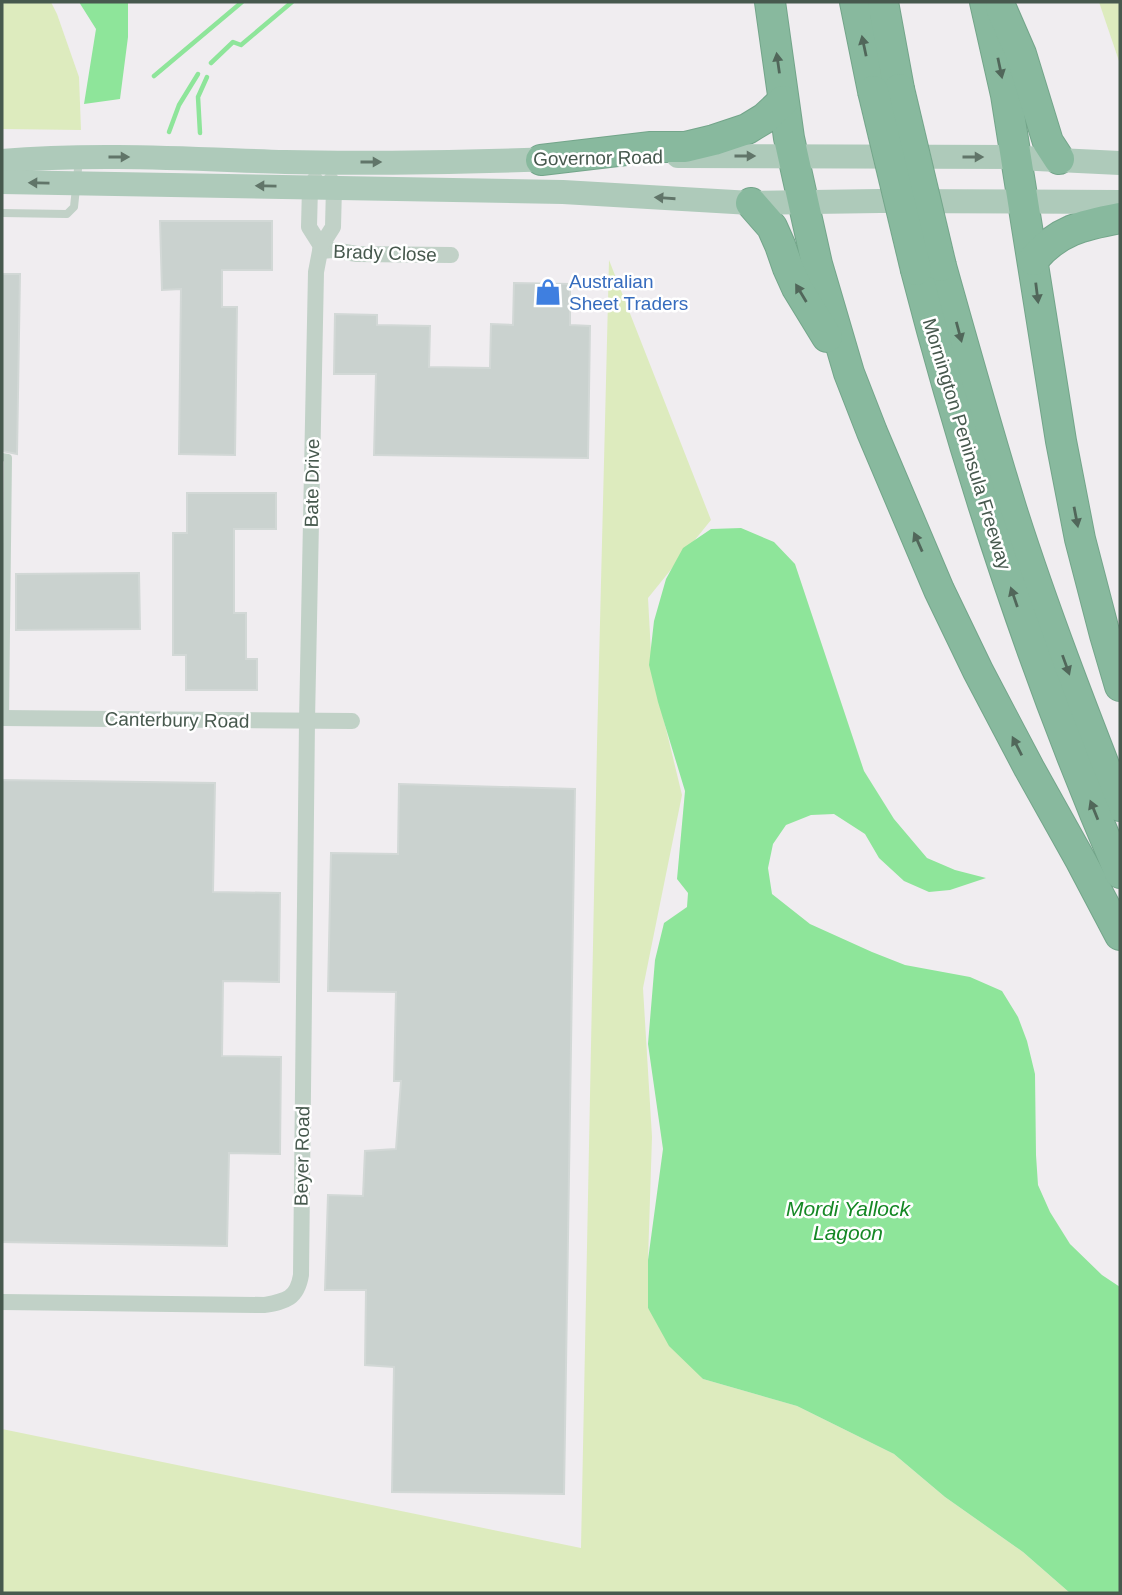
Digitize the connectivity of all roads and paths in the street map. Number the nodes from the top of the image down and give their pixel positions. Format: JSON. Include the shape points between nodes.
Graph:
{"nodes":[{"id":1,"x":770,"y":2,"type":"edge"},
{"id":2,"x":855,"y":2,"type":"edge"},
{"id":3,"x":883,"y":2,"type":"edge"},
{"id":4,"x":985,"y":2,"type":"edge"},
{"id":5,"x":998,"y":2,"type":"edge"},
{"id":6,"x":886,"y":90,"type":"junction"},
{"id":7,"x":783,"y":101,"type":"junction"},
{"id":8,"x":794,"y":156,"type":"junction"},
{"id":9,"x":75,"y":157,"type":"junction"},
{"id":10,"x":1016,"y":157,"type":"junction"},
{"id":11,"x":1059,"y":159,"type":"junction"},
{"id":12,"x":541,"y":160,"type":"junction"},
{"id":13,"x":2,"y":161,"type":"edge"},
{"id":14,"x":324,"y":162,"type":"junction"},
{"id":15,"x":1120,"y":163,"type":"edge"},
{"id":16,"x":2,"y":182,"type":"edge"},
{"id":17,"x":77,"y":183,"type":"junction"},
{"id":18,"x":322,"y":187,"type":"junction"},
{"id":19,"x":1024,"y":201,"type":"junction"},
{"id":20,"x":804,"y":202,"type":"junction"},
{"id":21,"x":1120,"y":202,"type":"edge"},
{"id":22,"x":751,"y":203,"type":"junction"},
{"id":23,"x":2,"y":213,"type":"edge"},
{"id":24,"x":1120,"y":218,"type":"edge"},
{"id":25,"x":320,"y":248,"type":"junction"},
{"id":26,"x":451,"y":255,"type":"dead end"},
{"id":27,"x":1033,"y":260,"type":"junction"},
{"id":28,"x":929,"y":268,"type":"junction"},
{"id":29,"x":849,"y":373,"type":"junction"},
{"id":30,"x":2,"y":457,"type":"edge"},
{"id":31,"x":1120,"y":686,"type":"edge"},
{"id":32,"x":3,"y":718,"type":"edge"},
{"id":33,"x":307,"y":721,"type":"junction"},
{"id":34,"x":352,"y":721,"type":"dead end"},
{"id":35,"x":1120,"y":806,"type":"edge"},
{"id":36,"x":1120,"y":873,"type":"edge"},
{"id":37,"x":1120,"y":935,"type":"edge"},
{"id":38,"x":2,"y":1302,"type":"edge"}],
"edges":[{"from":7,"to":1,"type":"highway","one_way":true},
{"from":6,"to":2,"type":"highway","name":"Mornington Peninsula Freeway","one_way":true},
{"from":3,"to":6,"type":"highway","name":"Mornington Peninsula Freeway"},
{"from":4,"to":10,"type":"highway","one_way":true},
{"from":5,"to":11,"type":"highway","via":[[1048,142]]},
{"from":6,"to":28,"type":"highway","name":"Mornington Peninsula Freeway","bridge":true},
{"from":7,"to":8,"type":"highway"},
{"from":7,"to":12,"type":"highway","via":[[747,129],[685,147]]},
{"from":8,"to":10,"type":"main road","name":"Governor Road","one_way":true},
{"from":12,"to":8,"type":"main road","name":"Governor Road","one_way":true},
{"from":8,"to":20,"type":"highway"},
{"from":9,"to":13,"type":"main road","name":"Governor Road"},
{"from":9,"to":14,"type":"main road","name":"Governor Road","one_way":true},
{"from":9,"to":17,"type":"lane"},
{"from":10,"to":11,"type":"main road","name":"Governor Road"},
{"from":10,"to":19,"type":"highway"},
{"from":11,"to":15,"type":"main road","name":"Governor Road"},
{"from":14,"to":12,"type":"main road","name":"Governor Road","one_way":true},
{"from":14,"to":18,"type":"street","name":"Bate Drive"},
{"from":17,"to":16,"type":"main road","name":"Governor Road","one_way":true},
{"from":18,"to":17,"type":"main road","name":"Governor Road","one_way":true},
{"from":17,"to":23,"type":"lane","via":[[74,207],[67,214]]},
{"from":22,"to":18,"type":"main road","name":"Governor Road","one_way":true,"via":[[563,192]]},
{"from":18,"to":25,"type":"street","name":"Bate Drive","via":[[309,227]]},
{"from":18,"to":25,"type":"street","name":"Bate Drive","via":[[333,227]]},
{"from":19,"to":20,"type":"main road","name":"Governor Road"},
{"from":19,"to":21,"type":"main road","name":"Governor Road"},
{"from":19,"to":27,"type":"highway"},
{"from":20,"to":22,"type":"main road","name":"Governor Road"},
{"from":20,"to":29,"type":"highway"},
{"from":29,"to":22,"type":"highway","one_way":true,"via":[[797,288],[772,227]]},
{"from":24,"to":27,"type":"highway","via":[[1057,237]]},
{"from":25,"to":26,"type":"street","name":"Brady Close","via":[[357,254]]},
{"from":25,"to":33,"type":"street","name":"Bate Drive"},
{"from":27,"to":31,"type":"highway","one_way":true,"via":[[1080,539]]},
{"from":28,"to":35,"type":"highway","name":"Mornington Peninsula Freeway","one_way":true,"via":[[971,375],[1071,681]]},
{"from":36,"to":28,"type":"highway","name":"Mornington Peninsula Freeway","one_way":true,"via":[[1043,682],[993,536],[942,369]]},
{"from":37,"to":29,"type":"highway","one_way":true,"via":[[950,613]]},
{"from":30,"to":32,"type":"lane","via":[[8,457]]},
{"from":32,"to":33,"type":"street","name":"Canterbury Road"},
{"from":33,"to":34,"type":"street","name":"Canterbury Road"},
{"from":33,"to":38,"type":"street","name":"Beyer Road","via":[[301,1275],[295,1293],[265,1305]]}]}
